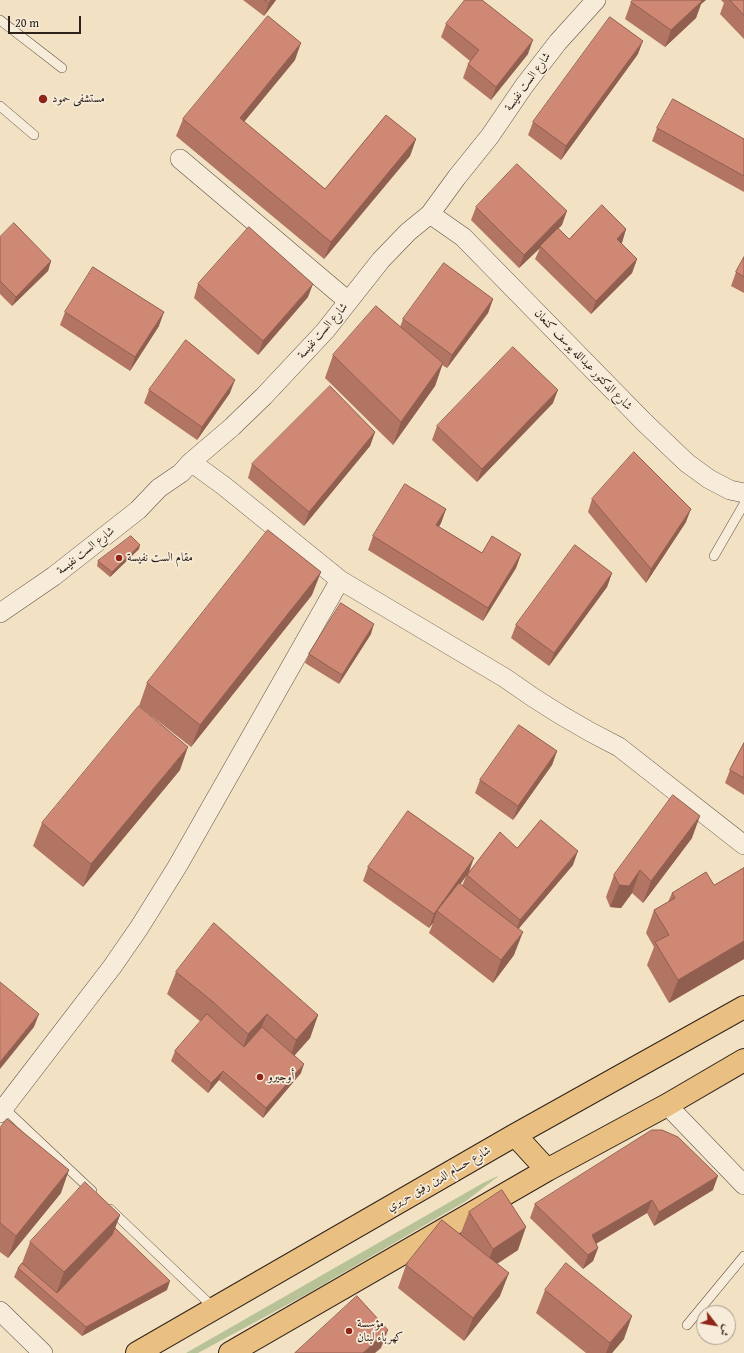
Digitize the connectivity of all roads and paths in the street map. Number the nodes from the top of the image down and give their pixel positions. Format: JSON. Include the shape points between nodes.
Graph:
{"nodes":[{"id":1,"x":596,"y":0,"type":"edge"},
{"id":2,"x":0,"y":20,"type":"edge"},
{"id":3,"x":62,"y":68,"type":"dead end"},
{"id":4,"x":0,"y":106,"type":"edge"},
{"id":5,"x":34,"y":135,"type":"dead end"},
{"id":6,"x":180,"y":159,"type":"dead end"},
{"id":7,"x":430,"y":214,"type":"junction"},
{"id":8,"x":348,"y":301,"type":"junction"},
{"id":9,"x":190,"y":462,"type":"junction"},
{"id":10,"x":744,"y":493,"type":"edge"},
{"id":11,"x":744,"y":504,"type":"edge"},
{"id":12,"x":714,"y":556,"type":"dead end"},
{"id":13,"x":340,"y":580,"type":"junction"},
{"id":14,"x":0,"y":613,"type":"edge"},
{"id":15,"x":744,"y":845,"type":"edge"},
{"id":16,"x":744,"y":1007,"type":"edge"},
{"id":17,"x":744,"y":1060,"type":"edge"},
{"id":18,"x":667,"y":1105,"type":"junction"},
{"id":19,"x":2,"y":1110,"type":"edge"},
{"id":20,"x":515,"y":1135,"type":"junction"},
{"id":21,"x":547,"y":1170,"type":"junction"},
{"id":22,"x":744,"y":1185,"type":"edge"},
{"id":23,"x":744,"y":1256,"type":"edge"},
{"id":24,"x":214,"y":1308,"type":"junction"},
{"id":25,"x":0,"y":1311,"type":"edge"},
{"id":26,"x":687,"y":1325,"type":"dead end"},
{"id":27,"x":43,"y":1353,"type":"edge"},
{"id":28,"x":136,"y":1353,"type":"edge"},
{"id":29,"x":230,"y":1353,"type":"edge"}],
"edges":[{"from":1,"to":7,"type":"street","name":"شارع الست نفيسة","via":[[558,42]]},
{"from":2,"to":3,"type":"lane"},
{"from":4,"to":5,"type":"lane"},
{"from":6,"to":8,"type":"street"},
{"from":7,"to":8,"type":"street","name":"شارع الست نفيسة","via":[[381,260]]},
{"from":7,"to":10,"type":"street","name":"شارع الدكتور عبدالله يوسف كنعان","via":[[463,237],[687,463],[709,479],[730,490]]},
{"from":8,"to":9,"type":"street","name":"شارع الست نفيسة","via":[[325,331],[264,396]]},
{"from":9,"to":13,"type":"street","via":[[224,486]]},
{"from":9,"to":14,"type":"street","name":"شارع الست نفيسة","via":[[138,510],[54,576]]},
{"from":11,"to":12,"type":"lane"},
{"from":13,"to":15,"type":"street","via":[[619,747]]},
{"from":13,"to":19,"type":"street","via":[[139,928]]},
{"from":16,"to":20,"type":"main road","name":"شارع حسام الدين رفيق حريري"},
{"from":17,"to":18,"type":"main road"},
{"from":18,"to":21,"type":"main road"},
{"from":18,"to":22,"type":"street"},
{"from":19,"to":24,"type":"lane"},
{"from":20,"to":21,"type":"main road"},
{"from":20,"to":24,"type":"main road","name":"شارع حسام الدين رفيق حريري"},
{"from":21,"to":29,"type":"main road"},
{"from":23,"to":26,"type":"lane"},
{"from":24,"to":28,"type":"main road","name":"شارع حسام الدين رفيق حريري"},
{"from":25,"to":27,"type":"street"}]}
